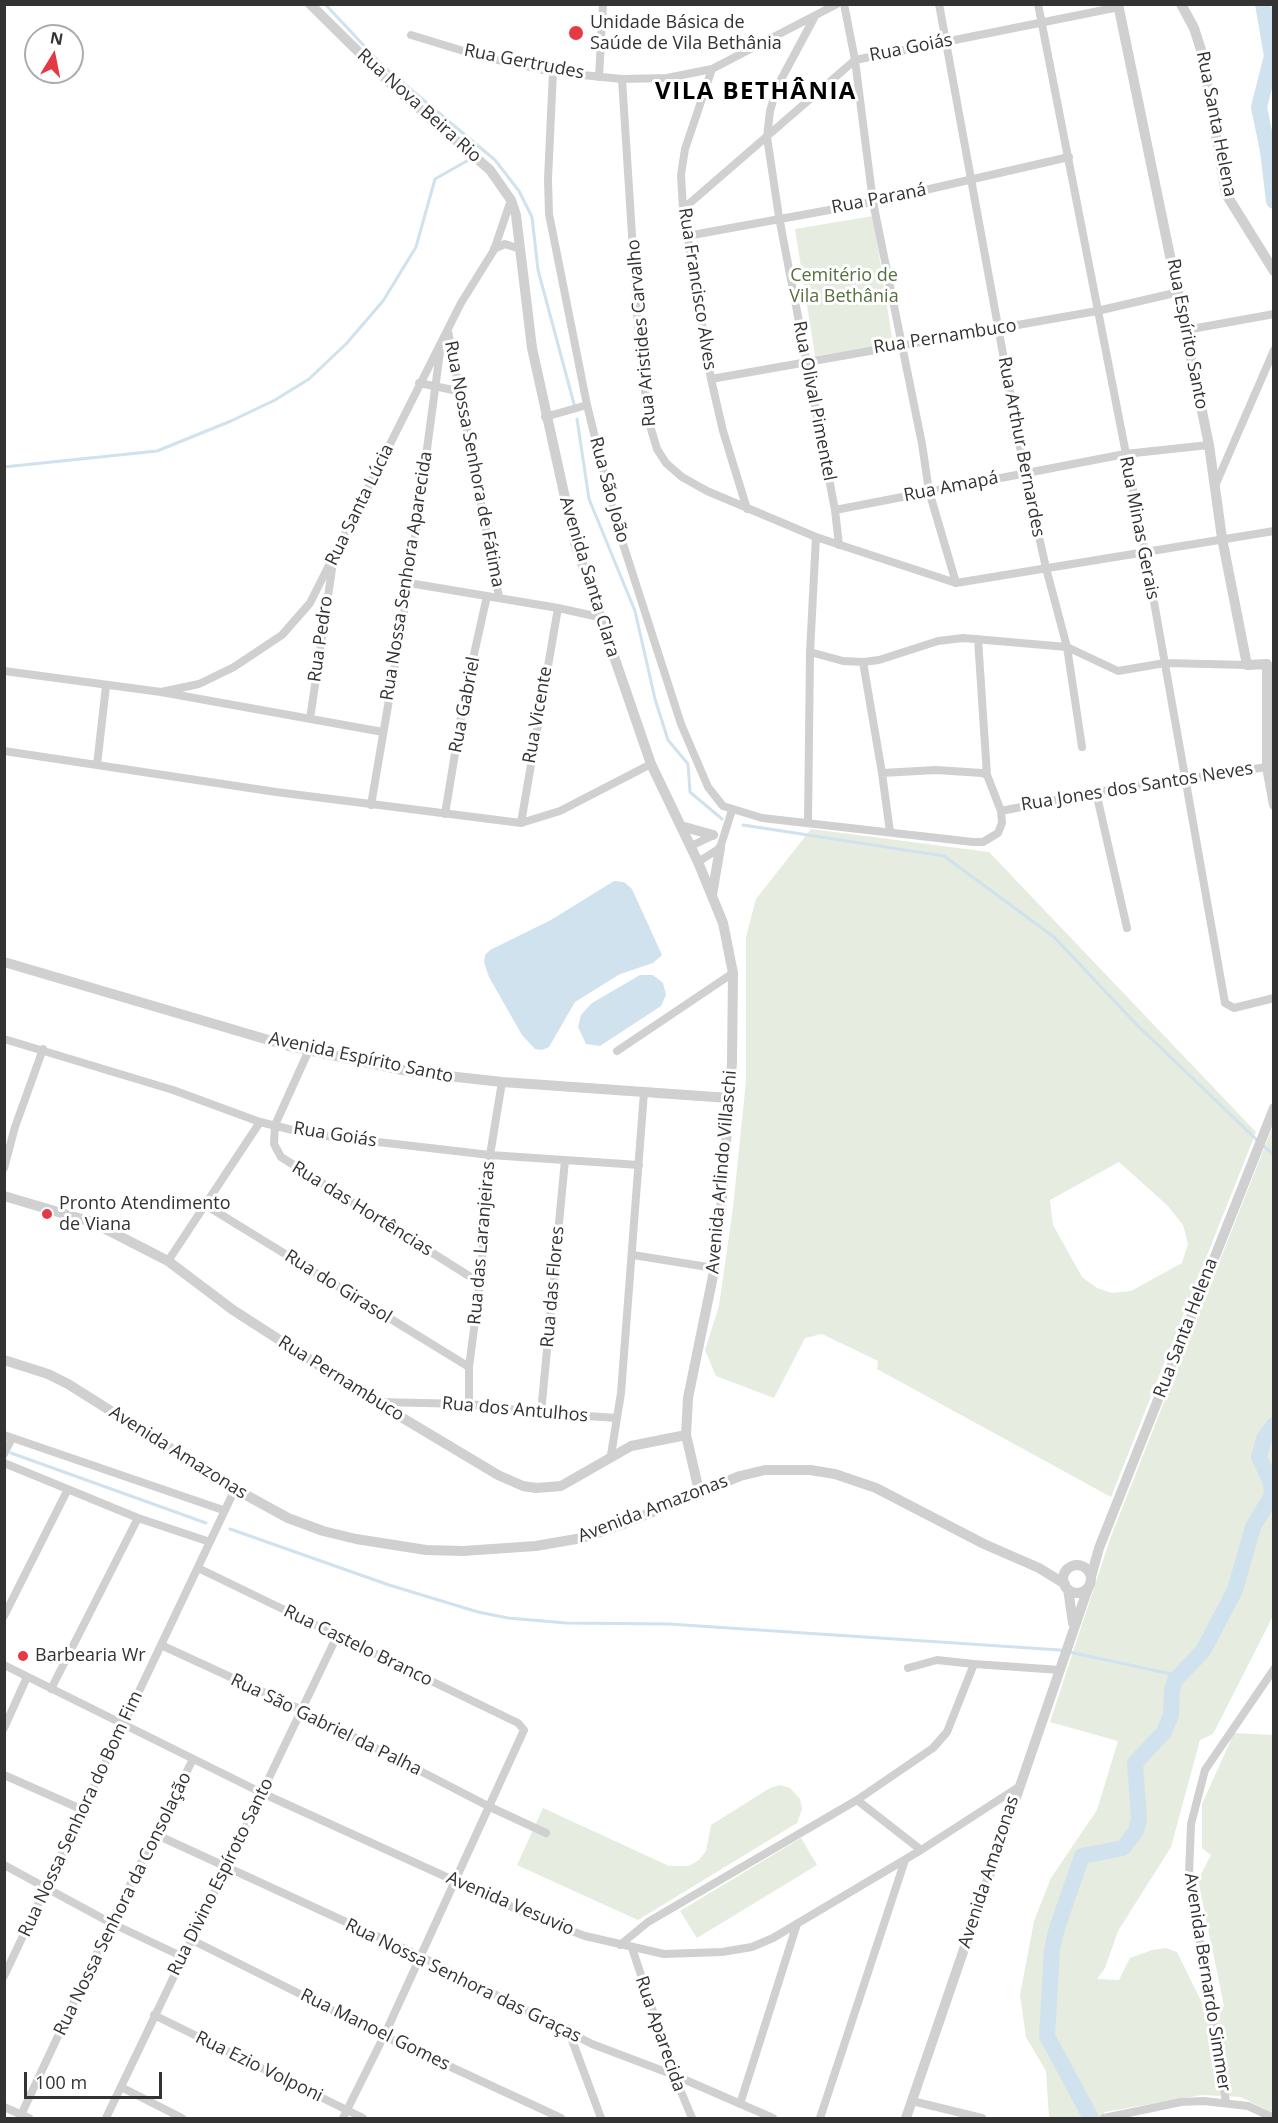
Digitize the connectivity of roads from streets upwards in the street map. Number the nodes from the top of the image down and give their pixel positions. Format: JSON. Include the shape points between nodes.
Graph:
{"nodes":[{"id":1,"x":310,"y":4,"type":"edge"},
{"id":2,"x":603,"y":4,"type":"edge"},
{"id":3,"x":837,"y":4,"type":"edge"},
{"id":4,"x":844,"y":4,"type":"edge"},
{"id":5,"x":939,"y":4,"type":"edge"},
{"id":6,"x":1038,"y":4,"type":"edge"},
{"id":7,"x":1181,"y":4,"type":"edge"},
{"id":8,"x":1119,"y":6,"type":"edge"},
{"id":9,"x":814,"y":18,"type":"junction"},
{"id":10,"x":1042,"y":22,"type":"junction"},
{"id":11,"x":411,"y":35,"type":"dead end"},
{"id":12,"x":946,"y":42,"type":"junction"},
{"id":13,"x":855,"y":60,"type":"junction"},
{"id":14,"x":712,"y":69,"type":"junction"},
{"id":15,"x":553,"y":72,"type":"junction"},
{"id":16,"x":600,"y":77,"type":"junction"},
{"id":17,"x":622,"y":79,"type":"junction"},
{"id":18,"x":767,"y":137,"type":"junction"},
{"id":19,"x":1069,"y":157,"type":"junction"},
{"id":20,"x":973,"y":180,"type":"junction"},
{"id":21,"x":511,"y":200,"type":"junction"},
{"id":22,"x":873,"y":202,"type":"junction"},
{"id":23,"x":683,"y":209,"type":"junction"},
{"id":24,"x":516,"y":215,"type":"joint"},
{"id":25,"x":779,"y":217,"type":"junction"},
{"id":26,"x":687,"y":236,"type":"junction"},
{"id":27,"x":520,"y":249,"type":"junction"},
{"id":28,"x":494,"y":250,"type":"junction"},
{"id":29,"x":1274,"y":271,"type":"edge"},
{"id":30,"x":1179,"y":292,"type":"junction"},
{"id":31,"x":1097,"y":311,"type":"junction"},
{"id":32,"x":1274,"y":314,"type":"edge"},
{"id":33,"x":998,"y":329,"type":"junction"},
{"id":34,"x":1186,"y":330,"type":"junction"},
{"id":35,"x":448,"y":331,"type":"junction"},
{"id":36,"x":902,"y":344,"type":"junction"},
{"id":37,"x":440,"y":346,"type":"junction"},
{"id":38,"x":1274,"y":350,"type":"edge"},
{"id":39,"x":806,"y":361,"type":"junction"},
{"id":40,"x":711,"y":379,"type":"junction"},
{"id":41,"x":420,"y":383,"type":"junction"},
{"id":42,"x":435,"y":388,"type":"junction"},
{"id":43,"x":458,"y":391,"type":"junction"},
{"id":44,"x":586,"y":405,"type":"junction"},
{"id":45,"x":545,"y":417,"type":"junction"},
{"id":46,"x":1209,"y":445,"type":"junction"},
{"id":47,"x":1125,"y":454,"type":"junction"},
{"id":48,"x":1025,"y":474,"type":"junction"},
{"id":49,"x":1214,"y":487,"type":"junction"},
{"id":50,"x":929,"y":491,"type":"junction"},
{"id":51,"x":747,"y":509,"type":"junction"},
{"id":52,"x":835,"y":510,"type":"junction"},
{"id":53,"x":1274,"y":531,"type":"edge"},
{"id":54,"x":816,"y":537,"type":"junction"},
{"id":55,"x":1222,"y":538,"type":"junction"},
{"id":56,"x":839,"y":545,"type":"junction"},
{"id":57,"x":1145,"y":551,"type":"junction"},
{"id":58,"x":333,"y":559,"type":"junction"},
{"id":59,"x":1046,"y":568,"type":"junction"},
{"id":60,"x":409,"y":583,"type":"junction"},
{"id":61,"x":956,"y":583,"type":"junction"},
{"id":62,"x":487,"y":596,"type":"junction"},
{"id":63,"x":499,"y":597,"type":"junction"},
{"id":64,"x":558,"y":608,"type":"junction"},
{"id":65,"x":599,"y":617,"type":"junction"},
{"id":66,"x":978,"y":639,"type":"junction"},
{"id":67,"x":1067,"y":647,"type":"junction"},
{"id":68,"x":810,"y":652,"type":"junction"},
{"id":69,"x":863,"y":662,"type":"junction"},
{"id":70,"x":1165,"y":663,"type":"junction"},
{"id":71,"x":1270,"y":663,"type":"edge"},
{"id":72,"x":1247,"y":665,"type":"junction"},
{"id":73,"x":4,"y":671,"type":"edge"},
{"id":74,"x":106,"y":686,"type":"junction"},
{"id":75,"x":161,"y":693,"type":"junction"},
{"id":76,"x":310,"y":719,"type":"junction"},
{"id":77,"x":383,"y":732,"type":"junction"},
{"id":78,"x":1082,"y":747,"type":"dead end"},
{"id":79,"x":4,"y":751,"type":"edge"},
{"id":80,"x":651,"y":764,"type":"junction"},
{"id":81,"x":97,"y":765,"type":"junction"},
{"id":82,"x":1270,"y":766,"type":"edge"},
{"id":83,"x":882,"y":773,"type":"junction"},
{"id":84,"x":987,"y":775,"type":"junction"},
{"id":85,"x":1186,"y":779,"type":"junction"},
{"id":86,"x":1096,"y":792,"type":"junction"},
{"id":87,"x":371,"y":805,"type":"junction"},
{"id":88,"x":1274,"y":805,"type":"edge"},
{"id":89,"x":732,"y":810,"type":"junction"},
{"id":90,"x":1001,"y":811,"type":"junction"},
{"id":91,"x":445,"y":814,"type":"junction"},
{"id":92,"x":808,"y":822,"type":"junction"},
{"id":93,"x":520,"y":823,"type":"junction"},
{"id":94,"x":681,"y":826,"type":"junction"},
{"id":95,"x":725,"y":831,"type":"junction"},
{"id":96,"x":890,"y":832,"type":"junction"},
{"id":97,"x":713,"y":835,"type":"junction"},
{"id":98,"x":691,"y":846,"type":"junction"},
{"id":99,"x":720,"y":848,"type":"junction"},
{"id":100,"x":698,"y":862,"type":"junction"},
{"id":101,"x":712,"y":896,"type":"junction"},
{"id":102,"x":723,"y":923,"type":"joint"},
{"id":103,"x":1127,"y":928,"type":"dead end"},
{"id":104,"x":4,"y":962,"type":"edge"},
{"id":105,"x":733,"y":973,"type":"junction"},
{"id":106,"x":1274,"y":998,"type":"edge"},
{"id":107,"x":4,"y":1039,"type":"edge"},
{"id":108,"x":43,"y":1049,"type":"junction"},
{"id":109,"x":309,"y":1050,"type":"junction"},
{"id":110,"x":617,"y":1051,"type":"dead end"},
{"id":111,"x":502,"y":1082,"type":"junction"},
{"id":112,"x":644,"y":1092,"type":"junction"},
{"id":113,"x":729,"y":1098,"type":"junction"},
{"id":114,"x":1274,"y":1108,"type":"edge"},
{"id":115,"x":260,"y":1122,"type":"junction"},
{"id":116,"x":4,"y":1124,"type":"edge"},
{"id":117,"x":275,"y":1125,"type":"junction"},
{"id":118,"x":15,"y":1127,"type":"junction"},
{"id":119,"x":490,"y":1155,"type":"junction"},
{"id":120,"x":566,"y":1160,"type":"junction"},
{"id":121,"x":639,"y":1165,"type":"junction"},
{"id":122,"x":4,"y":1168,"type":"edge"},
{"id":123,"x":4,"y":1196,"type":"edge"},
{"id":124,"x":207,"y":1206,"type":"junction"},
{"id":125,"x":633,"y":1255,"type":"junction"},
{"id":126,"x":168,"y":1261,"type":"junction"},
{"id":127,"x":714,"y":1268,"type":"junction"},
{"id":128,"x":480,"y":1284,"type":"junction"},
{"id":129,"x":4,"y":1360,"type":"edge"},
{"id":130,"x":469,"y":1367,"type":"junction"},
{"id":131,"x":376,"y":1402,"type":"junction"},
{"id":132,"x":469,"y":1404,"type":"junction"},
{"id":133,"x":541,"y":1413,"type":"junction"},
{"id":134,"x":617,"y":1418,"type":"junction"},
{"id":135,"x":686,"y":1435,"type":"junction"},
{"id":136,"x":8,"y":1436,"type":"edge"},
{"id":137,"x":4,"y":1455,"type":"edge"},
{"id":138,"x":611,"y":1455,"type":"junction"},
{"id":139,"x":4,"y":1463,"type":"edge"},
{"id":140,"x":68,"y":1489,"type":"junction"},
{"id":141,"x":235,"y":1489,"type":"junction"},
{"id":142,"x":699,"y":1491,"type":"junction"},
{"id":143,"x":224,"y":1510,"type":"junction"},
{"id":144,"x":138,"y":1518,"type":"junction"},
{"id":145,"x":210,"y":1542,"type":"junction"},
{"id":146,"x":1099,"y":1548,"type":"junction"},
{"id":147,"x":1080,"y":1565,"type":"junction"},
{"id":148,"x":198,"y":1568,"type":"junction"},
{"id":149,"x":1039,"y":1568,"type":"junction"},
{"id":150,"x":1068,"y":1568,"type":"junction"},
{"id":151,"x":1089,"y":1582,"type":"junction"},
{"id":152,"x":1066,"y":1587,"type":"junction"},
{"id":153,"x":4,"y":1616,"type":"edge"},
{"id":154,"x":1073,"y":1626,"type":"junction"},
{"id":155,"x":337,"y":1636,"type":"junction"},
{"id":156,"x":161,"y":1645,"type":"junction"},
{"id":157,"x":974,"y":1664,"type":"junction"},
{"id":158,"x":4,"y":1665,"type":"edge"},
{"id":159,"x":908,"y":1668,"type":"dead end"},
{"id":160,"x":1274,"y":1669,"type":"edge"},
{"id":161,"x":1060,"y":1670,"type":"junction"},
{"id":162,"x":27,"y":1677,"type":"junction"},
{"id":163,"x":51,"y":1689,"type":"junction"},
{"id":164,"x":302,"y":1710,"type":"junction"},
{"id":165,"x":123,"y":1723,"type":"junction"},
{"id":166,"x":4,"y":1728,"type":"edge"},
{"id":167,"x":193,"y":1759,"type":"junction"},
{"id":168,"x":4,"y":1775,"type":"edge"},
{"id":169,"x":1017,"y":1788,"type":"junction"},
{"id":170,"x":262,"y":1793,"type":"junction"},
{"id":171,"x":856,"y":1800,"type":"junction"},
{"id":172,"x":490,"y":1807,"type":"junction"},
{"id":173,"x":81,"y":1809,"type":"junction"},
{"id":174,"x":546,"y":1833,"type":"dead end"},
{"id":175,"x":157,"y":1835,"type":"junction"},
{"id":176,"x":921,"y":1850,"type":"junction"},
{"id":177,"x":905,"y":1860,"type":"junction"},
{"id":178,"x":4,"y":1865,"type":"edge"},
{"id":179,"x":224,"y":1867,"type":"junction"},
{"id":180,"x":456,"y":1882,"type":"junction"},
{"id":181,"x":45,"y":1887,"type":"junction"},
{"id":182,"x":111,"y":1923,"type":"junction"},
{"id":183,"x":797,"y":1924,"type":"junction"},
{"id":184,"x":190,"y":1939,"type":"junction"},
{"id":185,"x":620,"y":1945,"type":"junction"},
{"id":186,"x":632,"y":1948,"type":"junction"},
{"id":187,"x":181,"y":1956,"type":"junction"},
{"id":188,"x":420,"y":1956,"type":"junction"},
{"id":189,"x":8,"y":1960,"type":"edge"},
{"id":190,"x":4,"y":1976,"type":"edge"},
{"id":191,"x":154,"y":2015,"type":"junction"},
{"id":192,"x":569,"y":2032,"type":"junction"},
{"id":193,"x":384,"y":2036,"type":"junction"},
{"id":194,"x":674,"y":2075,"type":"junction"},
{"id":195,"x":121,"y":2087,"type":"junction"},
{"id":196,"x":912,"y":2101,"type":"junction"},
{"id":197,"x":1226,"y":2102,"type":"junction"},
{"id":198,"x":740,"y":2104,"type":"junction"},
{"id":199,"x":4,"y":2107,"type":"edge"},
{"id":200,"x":345,"y":2115,"type":"edge"},
{"id":201,"x":25,"y":2117,"type":"edge"},
{"id":202,"x":105,"y":2118,"type":"edge"},
{"id":203,"x":182,"y":2118,"type":"edge"},
{"id":204,"x":363,"y":2118,"type":"edge"},
{"id":205,"x":561,"y":2118,"type":"edge"},
{"id":206,"x":601,"y":2118,"type":"edge"},
{"id":207,"x":692,"y":2118,"type":"edge"},
{"id":208,"x":772,"y":2118,"type":"edge"},
{"id":209,"x":820,"y":2118,"type":"edge"},
{"id":210,"x":906,"y":2118,"type":"edge"},
{"id":211,"x":982,"y":2118,"type":"edge"},
{"id":212,"x":1106,"y":2118,"type":"edge"},
{"id":213,"x":1274,"y":2118,"type":"edge"}],
"edges":[{"from":1,"to":21,"type":"street","name":"Rua Nova Beira Rio","via":[[391,84],[490,170]]},
{"from":2,"to":16,"type":"street"},
{"from":3,"to":9,"type":"street","name":"Rua Gertrudes"},
{"from":4,"to":13,"type":"street"},
{"from":5,"to":12,"type":"street","name":"Rua Arthur Bernardes"},
{"from":6,"to":10,"type":"street","name":"Rua Minas Gerais"},
{"from":7,"to":29,"type":"street","name":"Rua Santa Helena","via":[[1202,53],[1226,194]]},
{"from":8,"to":10,"type":"street","name":"Rua Goiás"},
{"from":8,"to":30,"type":"street","name":"Rua Espírito Santo"},
{"from":9,"to":14,"type":"street","name":"Rua Gertrudes"},
{"from":9,"to":18,"type":"street","name":"Rua Olival Pimentel","via":[[777,87]]},
{"from":10,"to":12,"type":"street","name":"Rua Goiás"},
{"from":10,"to":19,"type":"street","name":"Rua Minas Gerais"},
{"from":11,"to":15,"type":"street","name":"Rua Gertrudes"},
{"from":12,"to":13,"type":"street","name":"Rua Goiás"},
{"from":12,"to":20,"type":"street","name":"Rua Arthur Bernardes"},
{"from":13,"to":18,"type":"street","name":"Rua Goiás"},
{"from":13,"to":22,"type":"street"},
{"from":14,"to":17,"type":"street","name":"Rua Gertrudes","via":[[667,78]]},
{"from":14,"to":23,"type":"street","name":"Rua Francisco Alves","via":[[685,149],[681,175]]},
{"from":15,"to":16,"type":"street","name":"Rua Gertrudes"},
{"from":15,"to":44,"type":"street","name":"Rua São João","via":[[549,214]]},
{"from":16,"to":17,"type":"street","name":"Rua Gertrudes"},
{"from":17,"to":51,"type":"street","name":"Rua Aristides Carvalho","via":[[637,313],[651,435],[666,463],[681,477]]},
{"from":18,"to":23,"type":"street","name":"Rua Goiás"},
{"from":18,"to":25,"type":"street","name":"Rua Olival Pimentel"},
{"from":19,"to":20,"type":"street","name":"Rua Paraná"},
{"from":19,"to":31,"type":"street","name":"Rua Minas Gerais"},
{"from":20,"to":22,"type":"street","name":"Rua Paraná"},
{"from":20,"to":33,"type":"street","name":"Rua Arthur Bernardes"},
{"from":21,"to":24,"type":"street","name":"Rua Nova Beira Rio"},
{"from":21,"to":28,"type":"street","name":"Rua Santa Lúcia"},
{"from":22,"to":25,"type":"street","name":"Rua Paraná"},
{"from":22,"to":36,"type":"street"},
{"from":23,"to":26,"type":"street","name":"Rua Francisco Alves"},
{"from":24,"to":27,"type":"street","name":"Avenida Santa Clara"},
{"from":25,"to":26,"type":"street","name":"Rua Paraná"},
{"from":25,"to":39,"type":"street","name":"Rua Olival Pimentel"},
{"from":26,"to":40,"type":"street","name":"Rua Francisco Alves"},
{"from":27,"to":28,"type":"street","via":[[505,244]]},
{"from":27,"to":45,"type":"street","name":"Avenida Santa Clara"},
{"from":28,"to":35,"type":"street","name":"Rua Santa Lúcia"},
{"from":30,"to":31,"type":"street","name":"Rua Pernambuco"},
{"from":30,"to":34,"type":"street","name":"Rua Espírito Santo"},
{"from":31,"to":33,"type":"street","name":"Rua Pernambuco"},
{"from":31,"to":47,"type":"street","name":"Rua Minas Gerais"},
{"from":32,"to":34,"type":"street"},
{"from":33,"to":36,"type":"street","name":"Rua Pernambuco"},
{"from":33,"to":48,"type":"street","name":"Rua Arthur Bernardes"},
{"from":34,"to":46,"type":"street","name":"Rua Espírito Santo"},
{"from":35,"to":37,"type":"street","name":"Rua Santa Lúcia"},
{"from":35,"to":43,"type":"street","name":"Rua Nossa Senhora de Fátima"},
{"from":36,"to":39,"type":"street","name":"Rua Pernambuco"},
{"from":36,"to":50,"type":"street"},
{"from":37,"to":41,"type":"street","name":"Rua Santa Lúcia"},
{"from":37,"to":42,"type":"street","name":"Rua Nossa Senhora Aparecida"},
{"from":38,"to":49,"type":"street"},
{"from":39,"to":40,"type":"street","name":"Rua Pernambuco"},
{"from":39,"to":52,"type":"street","name":"Rua Olival Pimentel"},
{"from":40,"to":51,"type":"street","name":"Rua Francisco Alves"},
{"from":41,"to":42,"type":"street"},
{"from":41,"to":58,"type":"street","name":"Rua Santa Lúcia"},
{"from":42,"to":43,"type":"street"},
{"from":42,"to":60,"type":"street","name":"Rua Nossa Senhora Aparecida"},
{"from":43,"to":63,"type":"street","name":"Rua Nossa Senhora de Fátima"},
{"from":44,"to":45,"type":"street"},
{"from":44,"to":89,"type":"street","name":"Rua São João","via":[[615,519],[681,724],[714,798]]},
{"from":45,"to":65,"type":"street","name":"Avenida Santa Clara"},
{"from":46,"to":47,"type":"street","name":"Rua Amapá"},
{"from":46,"to":49,"type":"street","name":"Rua Espírito Santo"},
{"from":47,"to":48,"type":"street","name":"Rua Amapá"},
{"from":47,"to":57,"type":"street","name":"Rua Minas Gerais"},
{"from":48,"to":50,"type":"street","name":"Rua Amapá"},
{"from":48,"to":59,"type":"street","name":"Rua Arthur Bernardes"},
{"from":49,"to":55,"type":"street","name":"Rua Espírito Santo"},
{"from":50,"to":52,"type":"street","name":"Rua Amapá"},
{"from":50,"to":61,"type":"street"},
{"from":51,"to":54,"type":"street","name":"Rua Aristides Carvalho"},
{"from":52,"to":56,"type":"street","name":"Rua Olival Pimentel"},
{"from":53,"to":55,"type":"street"},
{"from":54,"to":56,"type":"street","name":"Rua Aristides Carvalho"},
{"from":54,"to":68,"type":"street"},
{"from":55,"to":57,"type":"street"},
{"from":55,"to":72,"type":"street","name":"Rua Espírito Santo"},
{"from":56,"to":61,"type":"street","name":"Rua Aristides Carvalho"},
{"from":57,"to":59,"type":"street"},
{"from":57,"to":70,"type":"street","name":"Rua Minas Gerais"},
{"from":58,"to":75,"type":"street","name":"Rua Santa Lúcia","via":[[310,603],[282,635],[217,676]]},
{"from":58,"to":76,"type":"street","name":"Rua Pedro"},
{"from":59,"to":61,"type":"street"},
{"from":59,"to":67,"type":"street","name":"Rua Arthur Bernardes"},
{"from":60,"to":62,"type":"street"},
{"from":60,"to":77,"type":"street","name":"Rua Nossa Senhora Aparecida"},
{"from":62,"to":63,"type":"street"},
{"from":62,"to":91,"type":"street","name":"Rua Gabriel"},
{"from":63,"to":64,"type":"street"},
{"from":64,"to":65,"type":"street"},
{"from":64,"to":93,"type":"street","name":"Rua Vicente"},
{"from":65,"to":80,"type":"street","name":"Avenida Santa Clara"},
{"from":66,"to":67,"type":"street"},
{"from":66,"to":69,"type":"street","via":[[938,641]]},
{"from":66,"to":84,"type":"street"},
{"from":67,"to":70,"type":"street","via":[[1118,671]]},
{"from":67,"to":78,"type":"street","name":"Rua Arthur Bernardes"},
{"from":68,"to":69,"type":"street"},
{"from":68,"to":92,"type":"street"},
{"from":69,"to":83,"type":"street"},
{"from":70,"to":72,"type":"street"},
{"from":70,"to":85,"type":"street","name":"Rua Minas Gerais"},
{"from":71,"to":72,"type":"street"},
{"from":71,"to":82,"type":"street"},
{"from":73,"to":74,"type":"street"},
{"from":74,"to":75,"type":"street"},
{"from":74,"to":81,"type":"street"},
{"from":75,"to":76,"type":"street"},
{"from":76,"to":77,"type":"street"},
{"from":77,"to":87,"type":"street","name":"Rua Nossa Senhora Aparecida"},
{"from":79,"to":81,"type":"street"},
{"from":80,"to":93,"type":"street","via":[[560,811]]},
{"from":80,"to":94,"type":"street","name":"Avenida Santa Clara"},
{"from":81,"to":87,"type":"street"},
{"from":82,"to":85,"type":"street","name":"Rua Jones dos Santos Neves"},
{"from":82,"to":88,"type":"street"},
{"from":83,"to":84,"type":"street","via":[[936,770]]},
{"from":83,"to":96,"type":"street"},
{"from":84,"to":90,"type":"street"},
{"from":85,"to":86,"type":"street","name":"Rua Jones dos Santos Neves"},
{"from":85,"to":106,"type":"street","name":"Rua Minas Gerais","via":[[1225,1003],[1234,1008]]},
{"from":86,"to":90,"type":"street","name":"Rua Jones dos Santos Neves"},
{"from":86,"to":103,"type":"street"},
{"from":87,"to":91,"type":"street"},
{"from":89,"to":92,"type":"street","name":"Rua São João","via":[[762,818]]},
{"from":89,"to":95,"type":"street"},
{"from":90,"to":96,"type":"street","name":"Rua São João","via":[[998,833],[983,842]]},
{"from":91,"to":93,"type":"street"},
{"from":92,"to":96,"type":"street","name":"Rua São João"},
{"from":94,"to":97,"type":"street"},
{"from":94,"to":98,"type":"street","name":"Avenida Santa Clara"},
{"from":95,"to":97,"type":"street"},
{"from":95,"to":99,"type":"street"},
{"from":97,"to":98,"type":"street"},
{"from":98,"to":100,"type":"street","name":"Avenida Santa Clara"},
{"from":99,"to":100,"type":"street"},
{"from":99,"to":101,"type":"street"},
{"from":100,"to":101,"type":"street","name":"Avenida Santa Clara"},
{"from":101,"to":102,"type":"street","name":"Avenida Santa Clara"},
{"from":102,"to":105,"type":"street","name":"Avenida Arlindo Villaschi"},
{"from":104,"to":109,"type":"street","name":"Avenida Espírito Santo"},
{"from":105,"to":110,"type":"street"},
{"from":105,"to":113,"type":"street","name":"Avenida Arlindo Villaschi"},
{"from":107,"to":108,"type":"street","name":"Rua Goiás"},
{"from":108,"to":115,"type":"street","name":"Rua Goiás"},
{"from":108,"to":118,"type":"street"},
{"from":109,"to":111,"type":"street","name":"Avenida Espírito Santo","via":[[412,1072]]},
{"from":109,"to":117,"type":"street"},
{"from":111,"to":112,"type":"street","name":"Avenida Espírito Santo"},
{"from":111,"to":119,"type":"street","name":"Rua das Laranjeiras"},
{"from":112,"to":113,"type":"street","name":"Avenida Espírito Santo"},
{"from":112,"to":121,"type":"street"},
{"from":113,"to":127,"type":"street","name":"Avenida Arlindo Villaschi"},
{"from":114,"to":146,"type":"street","name":"Rua Santa Helena"},
{"from":115,"to":117,"type":"street","name":"Rua Goiás"},
{"from":115,"to":124,"type":"street"},
{"from":116,"to":118,"type":"street"},
{"from":117,"to":119,"type":"street","name":"Rua Goiás","via":[[309,1134]]},
{"from":117,"to":128,"type":"street","name":"Rua das Hortências","via":[[274,1144],[281,1157]]},
{"from":118,"to":122,"type":"street"},
{"from":119,"to":120,"type":"street","name":"Rua Goiás"},
{"from":119,"to":128,"type":"street","name":"Rua das Laranjeiras"},
{"from":120,"to":121,"type":"street","name":"Rua Goiás"},
{"from":120,"to":133,"type":"street","name":"Rua das Flores"},
{"from":121,"to":125,"type":"street"},
{"from":123,"to":126,"type":"street","name":"Rua Pernambuco","via":[[92,1222]]},
{"from":124,"to":126,"type":"street"},
{"from":124,"to":130,"type":"street","name":"Rua do Girasol"},
{"from":125,"to":127,"type":"street"},
{"from":125,"to":134,"type":"street"},
{"from":126,"to":131,"type":"street","name":"Rua Pernambuco","via":[[232,1310]]},
{"from":127,"to":135,"type":"street","name":"Avenida Arlindo Villaschi","via":[[688,1398]]},
{"from":128,"to":130,"type":"street","name":"Rua das Laranjeiras"},
{"from":129,"to":141,"type":"street","name":"Avenida Amazonas","via":[[68,1384]]},
{"from":130,"to":132,"type":"street","name":"Rua das Laranjeiras"},
{"from":131,"to":132,"type":"street","name":"Rua dos Antulhos"},
{"from":131,"to":138,"type":"street","name":"Rua Pernambuco","via":[[523,1486],[561,1486]]},
{"from":132,"to":133,"type":"street","name":"Rua dos Antulhos"},
{"from":133,"to":134,"type":"street","name":"Rua dos Antulhos"},
{"from":134,"to":138,"type":"street"},
{"from":135,"to":138,"type":"street","name":"Rua Pernambuco","via":[[645,1442]]},
{"from":135,"to":142,"type":"street","name":"Avenida Arlindo Villaschi"},
{"from":136,"to":137,"type":"street"},
{"from":136,"to":143,"type":"street"},
{"from":139,"to":140,"type":"street"},
{"from":140,"to":144,"type":"street"},
{"from":140,"to":153,"type":"street"},
{"from":141,"to":142,"type":"street","name":"Avenida Amazonas","via":[[323,1532],[390,1547],[463,1551],[582,1538]]},
{"from":141,"to":143,"type":"street","name":"Rua Nossa Senhora do Bom Fim"},
{"from":142,"to":149,"type":"street","name":"Avenida Amazonas","via":[[765,1470],[836,1474],[876,1488]]},
{"from":143,"to":145,"type":"street","name":"Rua Nossa Senhora do Bom Fim"},
{"from":144,"to":145,"type":"street"},
{"from":144,"to":163,"type":"street"},
{"from":145,"to":148,"type":"street","name":"Rua Nossa Senhora do Bom Fim"},
{"from":146,"to":147,"type":"street","name":"Rua Santa Helena"},
{"from":146,"to":151,"type":"street","name":"Rua Santa Helena"},
{"from":147,"to":150,"type":"street"},
{"from":147,"to":151,"type":"street","via":[[1087,1569]]},
{"from":148,"to":155,"type":"street","name":"Rua Castelo Branco"},
{"from":148,"to":156,"type":"street","name":"Rua Nossa Senhora do Bom Fim"},
{"from":149,"to":150,"type":"street","name":"Avenida Amazonas"},
{"from":149,"to":152,"type":"street","name":"Avenida Amazonas"},
{"from":150,"to":152,"type":"street","via":[[1063,1576]]},
{"from":151,"to":152,"type":"street","via":[[1078,1592]]},
{"from":151,"to":154,"type":"street","name":"Avenida Amazonas"},
{"from":152,"to":154,"type":"street","name":"Avenida Amazonas"},
{"from":154,"to":161,"type":"street","name":"Avenida Amazonas"},
{"from":155,"to":164,"type":"street","name":"Rua Divino Espíroto Santo"},
{"from":155,"to":172,"type":"street","name":"Rua Castelo Branco","via":[[522,1726],[524,1735]]},
{"from":156,"to":164,"type":"street","name":"Rua São Gabriel da Palha"},
{"from":156,"to":165,"type":"street","name":"Rua Nossa Senhora do Bom Fim"},
{"from":157,"to":159,"type":"street","via":[[937,1660]]},
{"from":157,"to":161,"type":"street"},
{"from":157,"to":171,"type":"street","via":[[948,1732],[933,1748]]},
{"from":158,"to":162,"type":"street","name":"Avenida Vesuvio"},
{"from":160,"to":197,"type":"street","name":"Avenida Bernardo Simmer","via":[[1205,1770],[1191,1824],[1189,1874]]},
{"from":161,"to":169,"type":"street","name":"Avenida Amazonas"},
{"from":162,"to":163,"type":"street","name":"Avenida Vesuvio"},
{"from":162,"to":166,"type":"street"},
{"from":163,"to":165,"type":"street","name":"Avenida Vesuvio"},
{"from":164,"to":170,"type":"street","name":"Rua Divino Espíroto Santo"},
{"from":164,"to":172,"type":"street","name":"Rua São Gabriel da Palha"},
{"from":165,"to":167,"type":"street","name":"Avenida Vesuvio"},
{"from":165,"to":173,"type":"street","name":"Rua Nossa Senhora do Bom Fim"},
{"from":167,"to":170,"type":"street","name":"Avenida Vesuvio"},
{"from":167,"to":175,"type":"street","name":"Rua Nossa Senhora da Consolação"},
{"from":168,"to":173,"type":"street"},
{"from":169,"to":176,"type":"street","name":"Avenida Vesuvio"},
{"from":169,"to":196,"type":"street","name":"Avenida Amazonas"},
{"from":170,"to":179,"type":"street","name":"Rua Divino Espíroto Santo"},
{"from":170,"to":180,"type":"street","name":"Avenida Vesuvio"},
{"from":171,"to":176,"type":"street"},
{"from":171,"to":185,"type":"street","via":[[648,1922]]},
{"from":172,"to":174,"type":"street","name":"Rua São Gabriel da Palha"},
{"from":172,"to":180,"type":"street"},
{"from":173,"to":181,"type":"street","name":"Rua Nossa Senhora do Bom Fim"},
{"from":175,"to":179,"type":"street","name":"Rua Nossa Senhora das Graças"},
{"from":175,"to":182,"type":"street","name":"Rua Nossa Senhora da Consolação"},
{"from":176,"to":177,"type":"street","name":"Avenida Vesuvio"},
{"from":177,"to":183,"type":"street","name":"Avenida Vesuvio"},
{"from":177,"to":209,"type":"street"},
{"from":178,"to":181,"type":"street"},
{"from":179,"to":184,"type":"street","name":"Rua Divino Espíroto Santo"},
{"from":179,"to":188,"type":"street","name":"Rua Nossa Senhora das Graças"},
{"from":180,"to":185,"type":"street","name":"Avenida Vesuvio","via":[[559,1928]]},
{"from":180,"to":188,"type":"street"},
{"from":181,"to":182,"type":"street"},
{"from":181,"to":189,"type":"street","name":"Rua Nossa Senhora do Bom Fim"},
{"from":182,"to":187,"type":"street"},
{"from":182,"to":201,"type":"street","name":"Rua Nossa Senhora da Consolação"},
{"from":183,"to":186,"type":"street","name":"Avenida Vesuvio","via":[[752,1947],[722,1952],[664,1954]]},
{"from":183,"to":198,"type":"street"},
{"from":184,"to":187,"type":"street","name":"Rua Divino Espíroto Santo"},
{"from":184,"to":193,"type":"street","name":"Rua Manoel Gomes"},
{"from":185,"to":186,"type":"street","name":"Avenida Vesuvio"},
{"from":186,"to":194,"type":"street","name":"Rua Aparecida"},
{"from":187,"to":191,"type":"street","name":"Rua Divino Espíroto Santo"},
{"from":188,"to":192,"type":"street","name":"Rua Nossa Senhora das Graças"},
{"from":188,"to":193,"type":"street"},
{"from":189,"to":190,"type":"street","name":"Rua Nossa Senhora do Bom Fim"},
{"from":191,"to":195,"type":"street","name":"Rua Divino Espíroto Santo"},
{"from":191,"to":200,"type":"street","name":"Rua Ezio Volponi"},
{"from":192,"to":194,"type":"street","name":"Rua Nossa Senhora das Graças"},
{"from":192,"to":206,"type":"street"},
{"from":193,"to":200,"type":"street"},
{"from":193,"to":205,"type":"street","name":"Rua Manoel Gomes"},
{"from":194,"to":198,"type":"street","name":"Rua Nossa Senhora das Graças"},
{"from":194,"to":207,"type":"street","name":"Rua Aparecida"},
{"from":195,"to":202,"type":"street","name":"Rua Divino Espíroto Santo"},
{"from":195,"to":203,"type":"street"},
{"from":196,"to":210,"type":"street","name":"Avenida Amazonas"},
{"from":196,"to":211,"type":"street"},
{"from":197,"to":212,"type":"street","via":[[1181,2102]]},
{"from":197,"to":213,"type":"street","via":[[1248,2106]]},
{"from":198,"to":208,"type":"street","name":"Rua Nossa Senhora das Graças"},
{"from":199,"to":201,"type":"street"},
{"from":200,"to":204,"type":"street","name":"Rua Ezio Volponi"}]}
